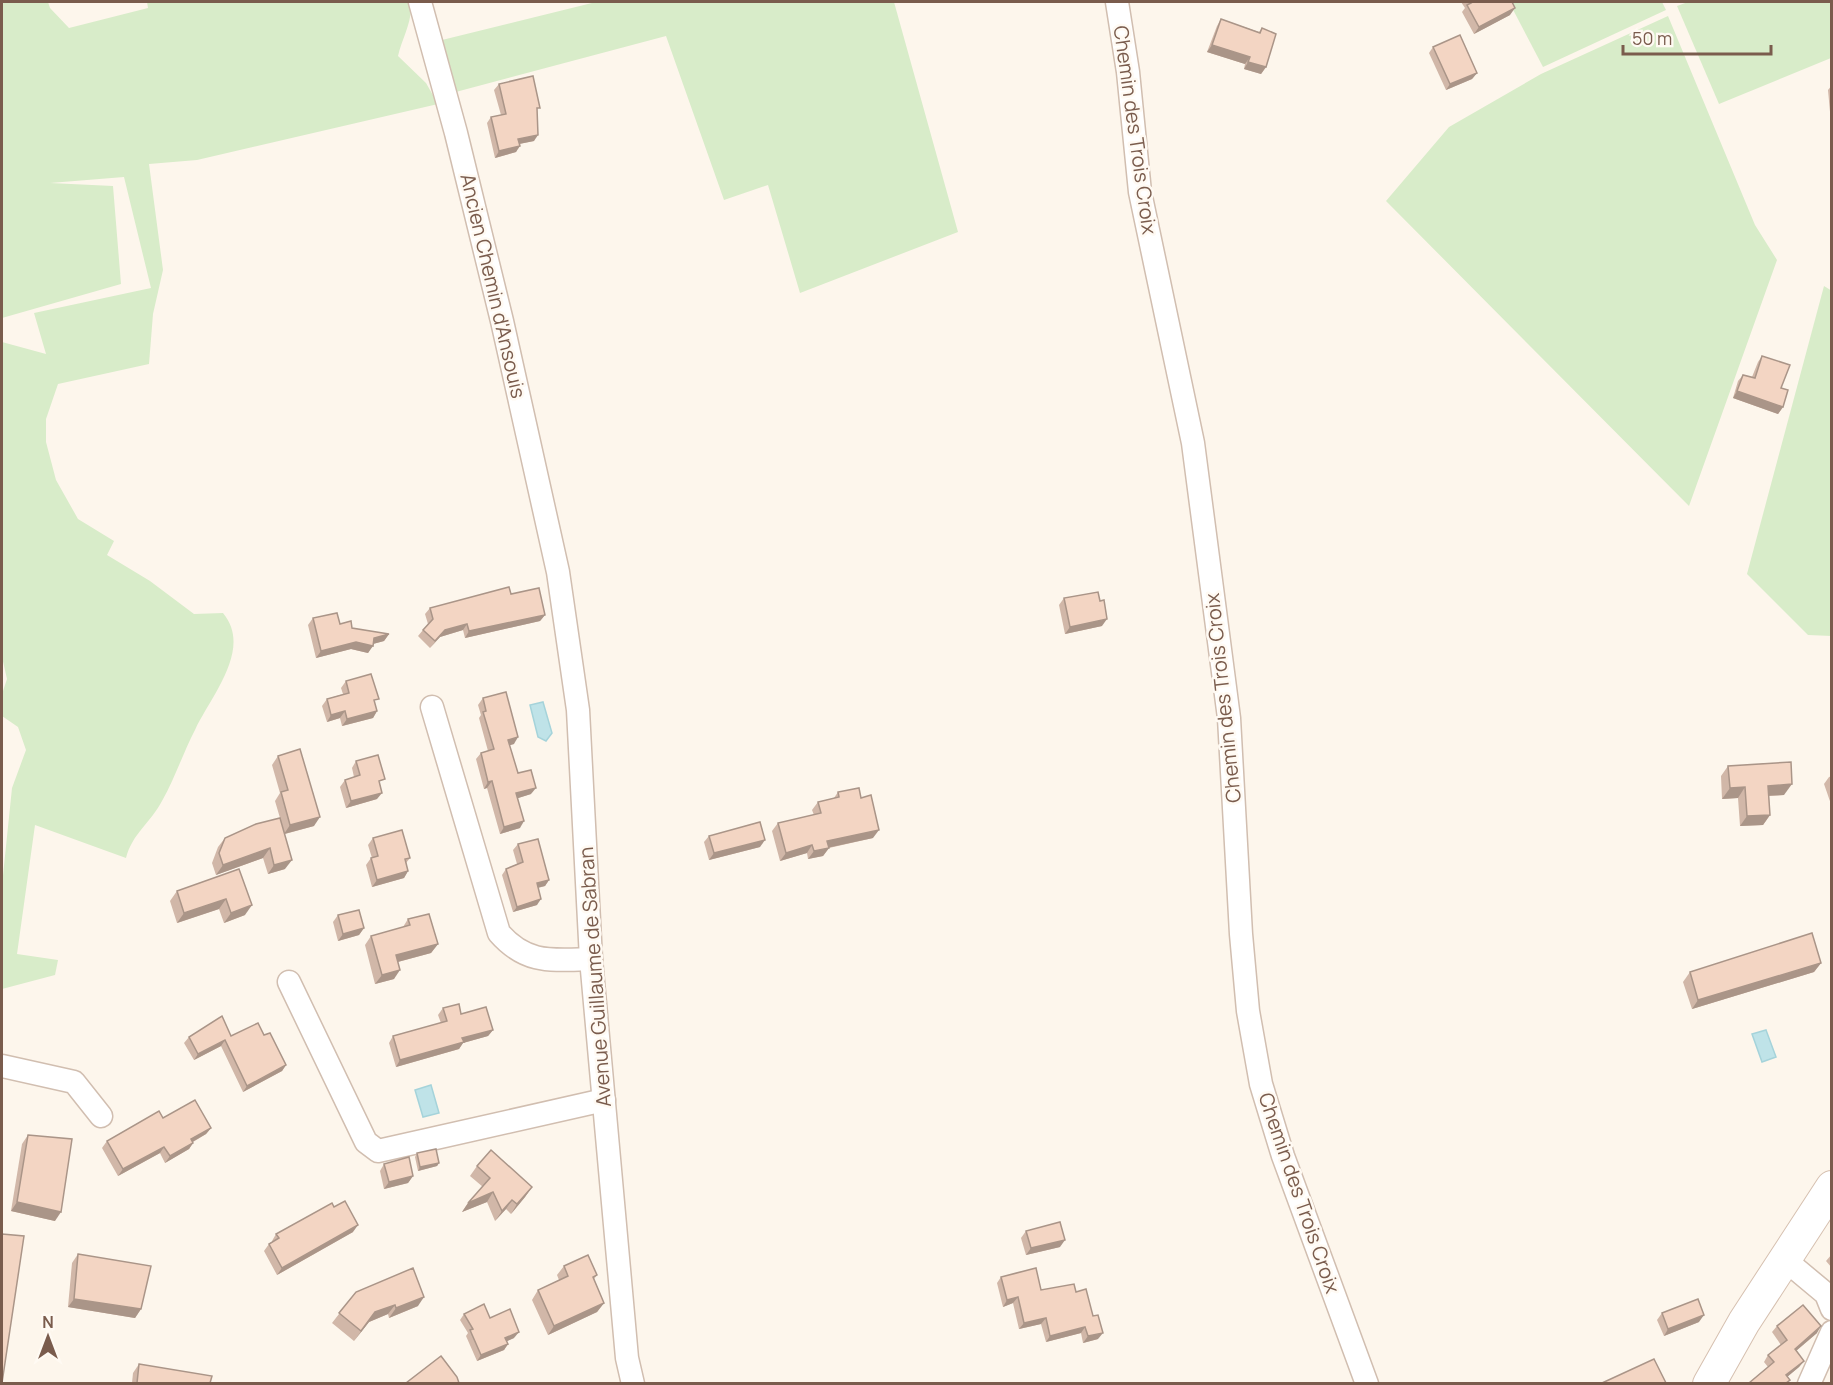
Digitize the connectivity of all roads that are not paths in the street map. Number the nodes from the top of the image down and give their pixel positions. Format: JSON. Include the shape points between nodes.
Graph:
{"nodes":[{"id":1,"x":420,"y":2,"type":"edge"},
{"id":2,"x":1117,"y":2,"type":"edge"},
{"id":3,"x":558,"y":572,"type":"joint"},
{"id":4,"x":432,"y":707,"type":"dead end"},
{"id":5,"x":591,"y":959,"type":"junction"},
{"id":6,"x":289,"y":982,"type":"dead end"},
{"id":7,"x":2,"y":1066,"type":"edge"},
{"id":8,"x":604,"y":1100,"type":"junction"},
{"id":9,"x":100,"y":1116,"type":"dead end"},
{"id":10,"x":1832,"y":1186,"type":"edge"},
{"id":11,"x":1784,"y":1259,"type":"junction"},
{"id":12,"x":1832,"y":1309,"type":"edge"},
{"id":13,"x":1832,"y":1332,"type":"edge"},
{"id":14,"x":633,"y":1383,"type":"edge"},
{"id":15,"x":1367,"y":1383,"type":"edge"},
{"id":16,"x":1709,"y":1383,"type":"edge"},
{"id":17,"x":1809,"y":1383,"type":"edge"}],
"edges":[{"from":1,"to":3,"type":"street","name":"Ancien Chemin d'Ansouis","via":[[489,266]]},
{"from":2,"to":15,"type":"street","name":"Chemin des Trois Croix","via":[[1140,192],[1196,466],[1229,718],[1248,1011],[1262,1084],[1281,1148]]},
{"from":3,"to":5,"type":"street","name":"Avenue Guillaume de Sabran","via":[[578,710]]},
{"from":4,"to":5,"type":"street","via":[[499,933],[511,947],[532,957]]},
{"from":5,"to":8,"type":"street","name":"Avenue Guillaume de Sabran"},
{"from":6,"to":8,"type":"street","via":[[366,1142],[378,1151]]},
{"from":7,"to":9,"type":"street","via":[[74,1082]]},
{"from":8,"to":14,"type":"street","name":"Avenue Guillaume de Sabran","via":[[627,1358]]},
{"from":10,"to":11,"type":"main road"},
{"from":11,"to":12,"type":"street","via":[[1826,1294]]},
{"from":11,"to":16,"type":"main road"},
{"from":13,"to":17,"type":"street"}]}
